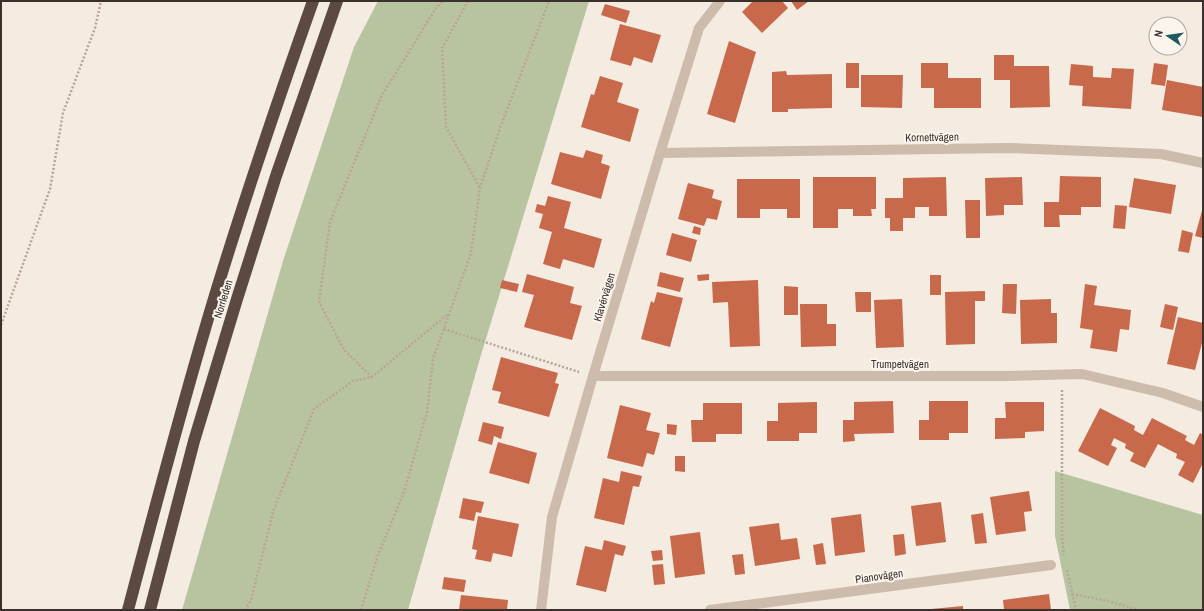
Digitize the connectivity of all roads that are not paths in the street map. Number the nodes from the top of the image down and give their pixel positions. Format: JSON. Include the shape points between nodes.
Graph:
{"nodes":[{"id":1,"x":313,"y":1,"type":"edge"},
{"id":2,"x":720,"y":1,"type":"edge"},
{"id":3,"x":337,"y":2,"type":"edge"},
{"id":4,"x":660,"y":153,"type":"junction"},
{"id":5,"x":1203,"y":163,"type":"edge"},
{"id":6,"x":593,"y":376,"type":"junction"},
{"id":7,"x":1203,"y":407,"type":"edge"},
{"id":8,"x":1051,"y":565,"type":"dead end"},
{"id":9,"x":128,"y":610,"type":"edge"},
{"id":10,"x":150,"y":610,"type":"edge"},
{"id":11,"x":540,"y":610,"type":"edge"},
{"id":12,"x":710,"y":610,"type":"edge"}],
"edges":[{"from":1,"to":9,"type":"highway","name":"Norrleden","via":[[216,292]]},
{"from":2,"to":4,"type":"street","name":"Klavérvägen","via":[[700,28]]},
{"from":3,"to":10,"type":"highway","name":"Norrleden","via":[[234,306],[192,448]]},
{"from":4,"to":5,"type":"street","name":"Kornettvägen","via":[[1009,148],[1162,154]]},
{"from":4,"to":6,"type":"street","name":"Klavérvägen"},
{"from":6,"to":7,"type":"street","name":"Trumpetvägen","via":[[1082,374],[1163,394]]},
{"from":6,"to":11,"type":"street","name":"Klavérvägen","via":[[552,517]]},
{"from":8,"to":12,"type":"street","name":"Pianovägen"}]}
